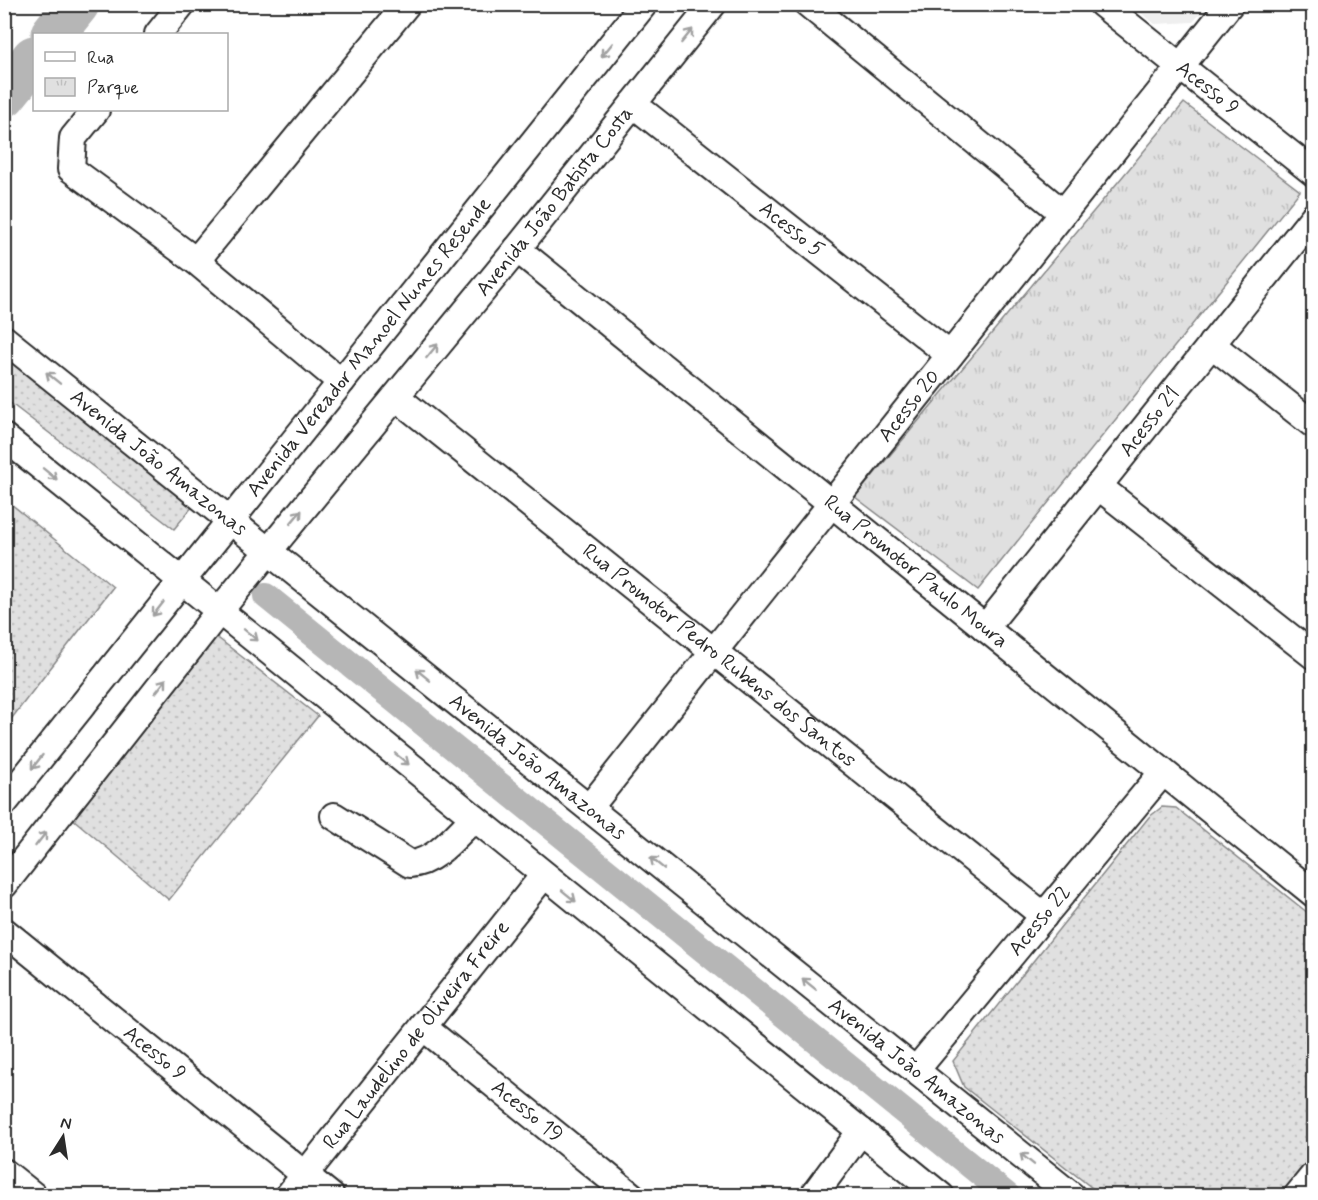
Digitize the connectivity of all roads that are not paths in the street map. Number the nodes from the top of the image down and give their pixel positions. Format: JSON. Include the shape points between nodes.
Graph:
{"nodes":[{"id":1,"x":182,"y":4,"type":"edge"},
{"id":2,"x":407,"y":4,"type":"edge"},
{"id":3,"x":644,"y":4,"type":"edge"},
{"id":4,"x":713,"y":4,"type":"edge"},
{"id":5,"x":808,"y":4,"type":"edge"},
{"id":6,"x":1102,"y":4,"type":"edge"},
{"id":7,"x":1230,"y":4,"type":"edge"},
{"id":8,"x":159,"y":33,"type":"edge"},
{"id":9,"x":1180,"y":67,"type":"junction"},
{"id":10,"x":633,"y":104,"type":"junction"},
{"id":11,"x":95,"y":111,"type":"edge"},
{"id":12,"x":1314,"y":173,"type":"edge"},
{"id":13,"x":1063,"y":213,"type":"junction"},
{"id":14,"x":1314,"y":216,"type":"edge"},
{"id":15,"x":517,"y":249,"type":"junction"},
{"id":16,"x":196,"y":261,"type":"junction"},
{"id":17,"x":4,"y":339,"type":"edge"},
{"id":18,"x":1211,"y":344,"type":"junction"},
{"id":19,"x":950,"y":355,"type":"junction"},
{"id":20,"x":341,"y":382,"type":"junction"},
{"id":21,"x":396,"y":396,"type":"junction"},
{"id":22,"x":1314,"y":425,"type":"edge"},
{"id":23,"x":4,"y":437,"type":"edge"},
{"id":24,"x":1098,"y":486,"type":"junction"},
{"id":25,"x":832,"y":504,"type":"junction"},
{"id":26,"x":230,"y":520,"type":"junction"},
{"id":27,"x":268,"y":551,"type":"junction"},
{"id":28,"x":182,"y":580,"type":"junction"},
{"id":29,"x":220,"y":610,"type":"junction"},
{"id":30,"x":985,"y":628,"type":"junction"},
{"id":31,"x":714,"y":651,"type":"junction"},
{"id":32,"x":1314,"y":656,"type":"edge"},
{"id":33,"x":1162,"y":772,"type":"junction"},
{"id":34,"x":4,"y":803,"type":"edge"},
{"id":35,"x":589,"y":808,"type":"junction"},
{"id":36,"x":334,"y":816,"type":"dead end"},
{"id":37,"x":474,"y":818,"type":"junction"},
{"id":38,"x":544,"y":875,"type":"junction"},
{"id":39,"x":4,"y":885,"type":"edge"},
{"id":40,"x":1314,"y":894,"type":"edge"},
{"id":41,"x":1044,"y":916,"type":"junction"},
{"id":42,"x":4,"y":931,"type":"edge"},
{"id":43,"x":423,"y":1027,"type":"junction"},
{"id":44,"x":916,"y":1070,"type":"junction"},
{"id":45,"x":861,"y":1131,"type":"junction"},
{"id":46,"x":4,"y":1172,"type":"edge"},
{"id":47,"x":305,"y":1174,"type":"junction"},
{"id":48,"x":1314,"y":1174,"type":"edge"},
{"id":49,"x":34,"y":1196,"type":"edge"},
{"id":50,"x":288,"y":1196,"type":"edge"},
{"id":51,"x":331,"y":1196,"type":"edge"},
{"id":52,"x":632,"y":1196,"type":"edge"},
{"id":53,"x":813,"y":1196,"type":"edge"},
{"id":54,"x":941,"y":1196,"type":"edge"},
{"id":55,"x":1072,"y":1196,"type":"edge"},
{"id":56,"x":1297,"y":1196,"type":"edge"}],
"edges":[{"from":1,"to":8,"type":"street"},
{"from":2,"to":16,"type":"street"},
{"from":3,"to":20,"type":"street","name":"Avenida Vereador Manoel Nunes Resende","one_way":true},
{"from":10,"to":4,"type":"street","name":"Avenida João Batista Costa","one_way":true},
{"from":5,"to":13,"type":"street"},
{"from":6,"to":9,"type":"street","name":"Acesso 9"},
{"from":7,"to":9,"type":"street","name":"Acesso 20"},
{"from":9,"to":12,"type":"street","name":"Acesso 9"},
{"from":9,"to":13,"type":"street","name":"Acesso 20"},
{"from":10,"to":15,"type":"street","name":"Avenida João Batista Costa"},
{"from":10,"to":19,"type":"street","name":"Acesso 5"},
{"from":11,"to":16,"type":"street","via":[[73,138],[71,169]]},
{"from":13,"to":19,"type":"street","name":"Acesso 20"},
{"from":14,"to":18,"type":"street","name":"Acesso 21"},
{"from":21,"to":15,"type":"street","name":"Avenida João Batista Costa","one_way":true},
{"from":15,"to":25,"type":"street","name":"Rua Promotor Paulo Moura"},
{"from":16,"to":20,"type":"street"},
{"from":26,"to":17,"type":"street","name":"Avenida João Amazonas","one_way":true},
{"from":18,"to":22,"type":"street"},
{"from":18,"to":24,"type":"street","name":"Acesso 21"},
{"from":19,"to":25,"type":"street","name":"Acesso 20"},
{"from":20,"to":26,"type":"street","name":"Avenida Vereador Manoel Nunes Resende"},
{"from":27,"to":21,"type":"street","one_way":true},
{"from":21,"to":31,"type":"street","name":"Rua Promotor Pedro Rubens dos Santos"},
{"from":23,"to":28,"type":"street","one_way":true},
{"from":24,"to":30,"type":"street","name":"Acesso 21"},
{"from":24,"to":32,"type":"street"},
{"from":25,"to":30,"type":"street","name":"Rua Promotor Paulo Moura"},
{"from":25,"to":31,"type":"street","name":"Acesso 20"},
{"from":26,"to":27,"type":"street","name":"Avenida João Amazonas"},
{"from":26,"to":28,"type":"street","name":"Avenida Vereador Manoel Nunes Resende"},
{"from":27,"to":29,"type":"street"},
{"from":35,"to":27,"type":"street","name":"Avenida João Amazonas","one_way":true},
{"from":28,"to":29,"type":"street"},
{"from":28,"to":34,"type":"street","name":"Avenida Vereador Manoel Nunes Resende","one_way":true},
{"from":29,"to":37,"type":"street","one_way":true},
{"from":39,"to":29,"type":"street","one_way":true},
{"from":30,"to":33,"type":"street","name":"Rua Promotor Paulo Moura"},
{"from":31,"to":35,"type":"street","name":"Acesso 20"},
{"from":31,"to":41,"type":"street","name":"Rua Promotor Pedro Rubens dos Santos"},
{"from":33,"to":40,"type":"street","name":"Rua Promotor Paulo Moura"},
{"from":33,"to":41,"type":"street","name":"Acesso 22"},
{"from":44,"to":35,"type":"street","name":"Avenida João Amazonas","one_way":true},
{"from":36,"to":37,"type":"street","via":[[410,864],[421,863],[436,854]]},
{"from":37,"to":38,"type":"street"},
{"from":38,"to":43,"type":"street","name":"Rua Laudelino de Oliveira Freire"},
{"from":38,"to":45,"type":"street","one_way":true},
{"from":41,"to":44,"type":"street","name":"Acesso 22"},
{"from":42,"to":47,"type":"street","name":"Acesso 9"},
{"from":43,"to":47,"type":"street","name":"Rua Laudelino de Oliveira Freire"},
{"from":43,"to":52,"type":"street","name":"Acesso 19"},
{"from":55,"to":44,"type":"street","name":"Avenida João Amazonas","one_way":true},
{"from":45,"to":53,"type":"street"},
{"from":45,"to":54,"type":"street"},
{"from":46,"to":49,"type":"street"},
{"from":47,"to":50,"type":"street","name":"Rua Laudelino de Oliveira Freire"},
{"from":47,"to":51,"type":"street","name":"Acesso 9"},
{"from":48,"to":56,"type":"street"}]}
